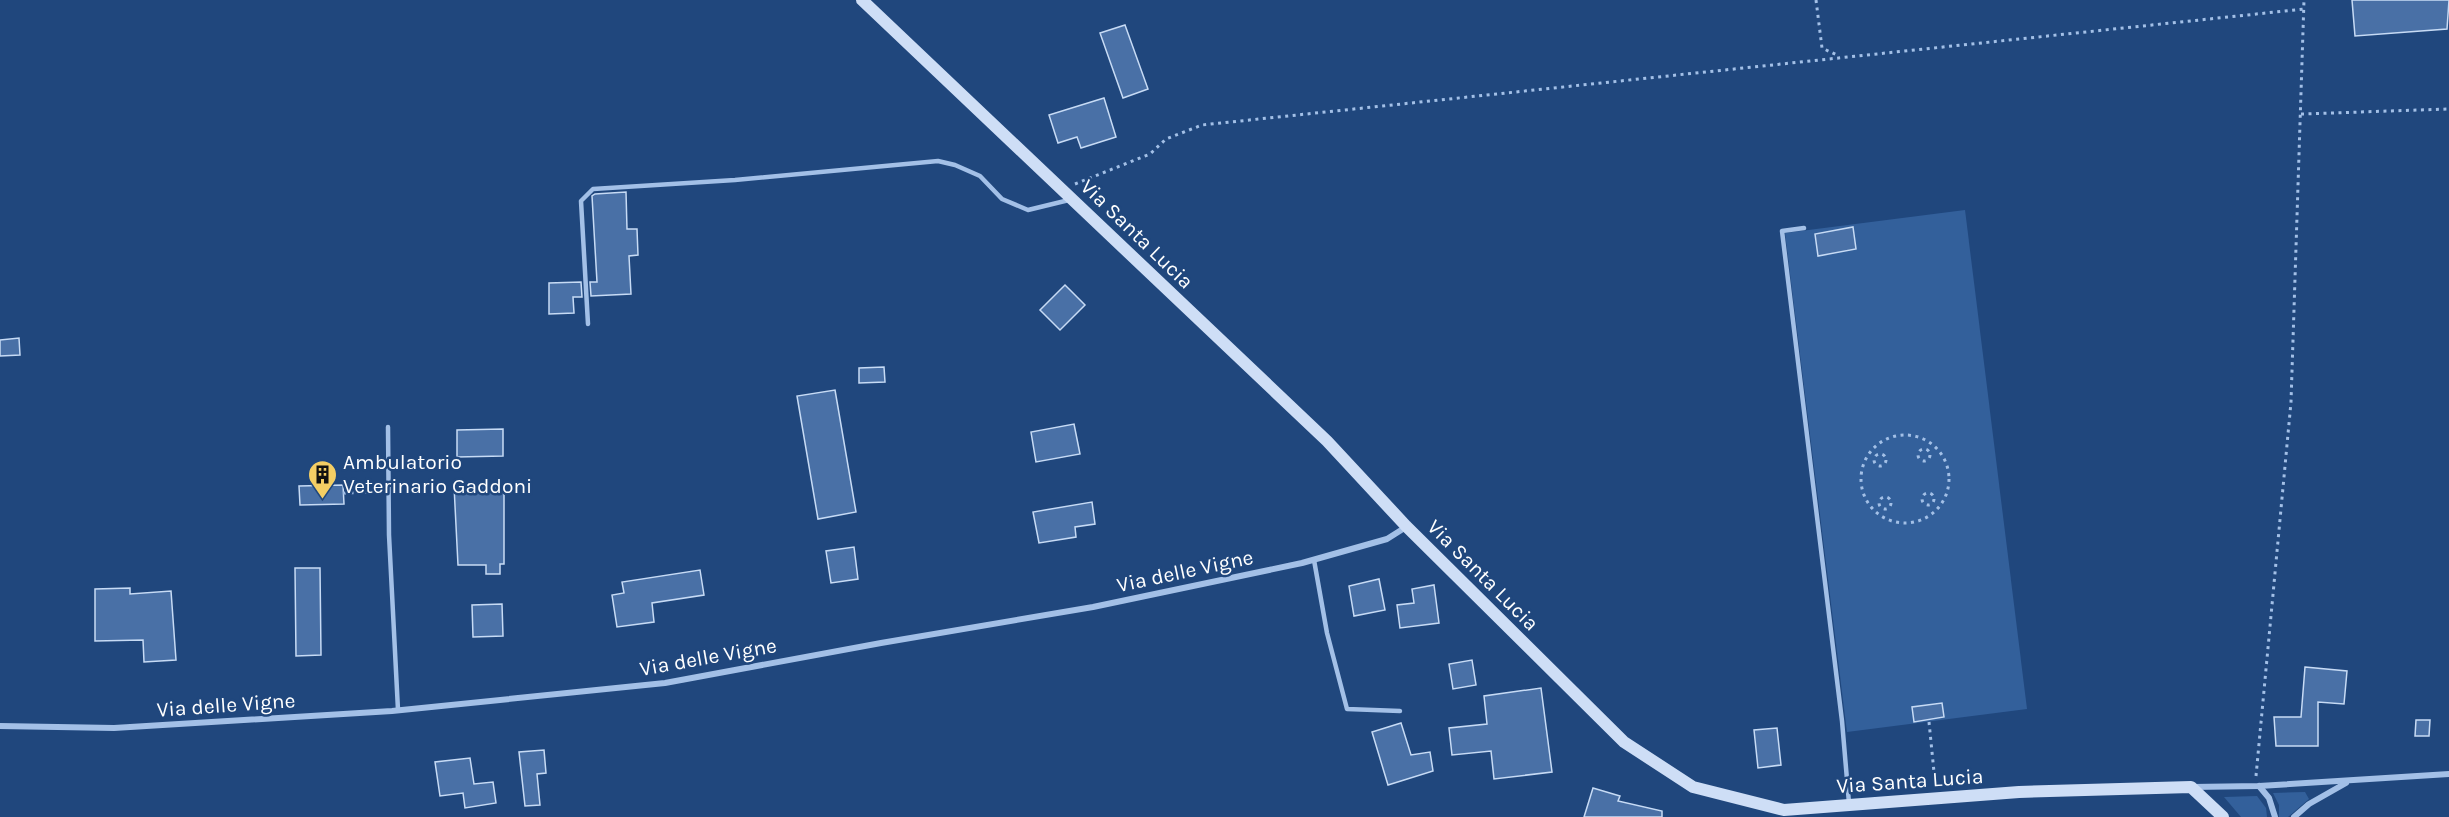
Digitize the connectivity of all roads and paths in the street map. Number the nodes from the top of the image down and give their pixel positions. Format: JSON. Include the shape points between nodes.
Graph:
{"nodes":[{"id":1,"x":862,"y":0,"type":"edge"},
{"id":2,"x":1816,"y":0,"type":"edge"},
{"id":3,"x":2304,"y":0,"type":"edge"},
{"id":4,"x":2304,"y":9,"type":"junction"},
{"id":5,"x":1841,"y":57,"type":"junction"},
{"id":6,"x":2449,"y":109,"type":"edge"},
{"id":7,"x":2300,"y":114,"type":"junction"},
{"id":8,"x":1061,"y":189,"type":"junction"},
{"id":9,"x":1072,"y":199,"type":"junction"},
{"id":10,"x":1804,"y":228,"type":"dead end"},
{"id":11,"x":588,"y":324,"type":"dead end"},
{"id":12,"x":388,"y":426,"type":"dead end"},
{"id":13,"x":1931,"y":443,"type":"junction"},
{"id":14,"x":1927,"y":450,"type":"junction"},
{"id":15,"x":1870,"y":452,"type":"junction"},
{"id":16,"x":1875,"y":456,"type":"dead end"},
{"id":17,"x":388,"y":491,"type":"junction"},
{"id":18,"x":343,"y":493,"type":"dead end"},
{"id":19,"x":1933,"y":502,"type":"dead end"},
{"id":20,"x":1939,"y":506,"type":"junction"},
{"id":21,"x":1881,"y":507,"type":"dead end"},
{"id":22,"x":1876,"y":513,"type":"junction"},
{"id":23,"x":1406,"y":526,"type":"junction"},
{"id":24,"x":1314,"y":560,"type":"junction"},
{"id":25,"x":398,"y":710,"type":"junction"},
{"id":26,"x":1400,"y":711,"type":"dead end"},
{"id":27,"x":1929,"y":722,"type":"dead end"},
{"id":28,"x":0,"y":726,"type":"edge"},
{"id":29,"x":1934,"y":772,"type":"dead end"},
{"id":30,"x":2449,"y":774,"type":"edge"},
{"id":31,"x":2350,"y":781,"type":"junction"},
{"id":32,"x":2257,"y":786,"type":"junction"},
{"id":33,"x":2192,"y":787,"type":"junction"},
{"id":34,"x":1849,"y":805,"type":"junction"},
{"id":35,"x":2223,"y":817,"type":"edge"},
{"id":36,"x":2275,"y":817,"type":"edge"},
{"id":37,"x":2294,"y":817,"type":"edge"}],
"edges":[{"from":1,"to":8,"type":"street","name":"Via Santa Lucia"},
{"from":2,"to":5,"type":"path","via":[[1822,48]]},
{"from":3,"to":4,"type":"path"},
{"from":4,"to":5,"type":"path"},
{"from":4,"to":7,"type":"path"},
{"from":5,"to":8,"type":"path","via":[[1202,124],[1166,139],[1150,154]]},
{"from":6,"to":7,"type":"path"},
{"from":7,"to":32,"type":"path","via":[[2291,402]]},
{"from":8,"to":9,"type":"street","name":"Via Santa Lucia"},
{"from":9,"to":11,"type":"lane","via":[[1028,210],[1002,199],[980,176],[938,161],[592,189],[581,201]]},
{"from":9,"to":23,"type":"street","name":"Via Santa Lucia","via":[[1327,441]]},
{"from":10,"to":34,"type":"lane","via":[[1782,231]]},
{"from":12,"to":17,"type":"lane"},
{"from":13,"to":14,"type":"path"},
{"from":13,"to":15,"type":"path","via":[[1916,436],[1899,435],[1882,441]]},
{"from":13,"to":20,"type":"path","via":[[1941,453],[1948,473],[1946,494]]},
{"from":14,"to":14,"type":"path","via":[[1929,458],[1921,460],[1919,451]]},
{"from":15,"to":16,"type":"path"},
{"from":15,"to":22,"type":"path","via":[[1861,470],[1861,489]]},
{"from":17,"to":18,"type":"path"},
{"from":17,"to":25,"type":"lane"},
{"from":19,"to":20,"type":"path"},
{"from":20,"to":22,"type":"path","via":[[1914,522],[1894,522]]},
{"from":21,"to":22,"type":"path"},
{"from":23,"to":24,"type":"street","name":"Via delle Vigne","via":[[1387,539]]},
{"from":23,"to":34,"type":"street","name":"Via Santa Lucia","via":[[1624,742],[1693,787],[1784,810]]},
{"from":24,"to":25,"type":"street","name":"Via delle Vigne","via":[[1093,607],[665,683]]},
{"from":24,"to":26,"type":"lane","via":[[1327,633],[1347,709]]},
{"from":25,"to":28,"type":"street","name":"Via delle Vigne","via":[[114,728]]},
{"from":27,"to":29,"type":"path"},
{"from":30,"to":31,"type":"street"},
{"from":31,"to":32,"type":"street"},
{"from":31,"to":37,"type":"street"},
{"from":32,"to":33,"type":"street"},
{"from":32,"to":36,"type":"street","via":[[2269,798]]},
{"from":33,"to":34,"type":"street","name":"Via Santa Lucia","via":[[2019,792]]},
{"from":33,"to":35,"type":"street"}]}
